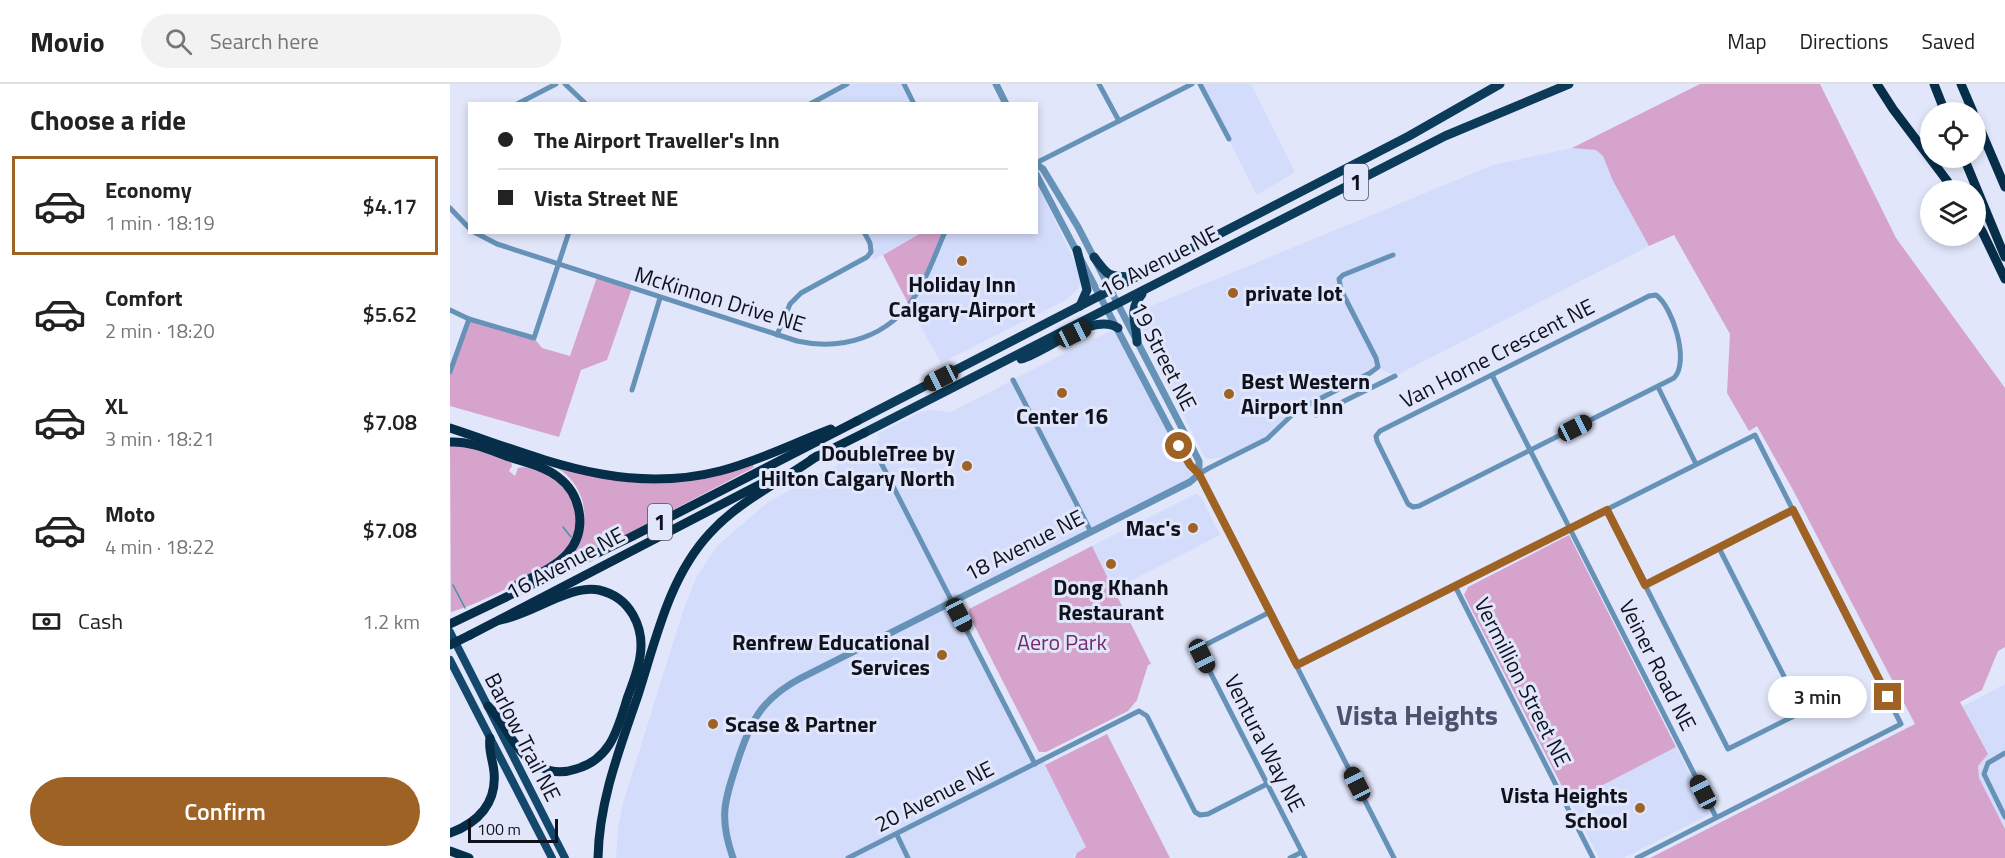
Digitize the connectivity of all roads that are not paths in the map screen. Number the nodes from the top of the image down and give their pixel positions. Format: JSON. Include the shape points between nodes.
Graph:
{"nodes":[{"id":1,"x":556,"y":84,"type":"edge"},
{"id":2,"x":566,"y":84,"type":"edge"},
{"id":3,"x":847,"y":84,"type":"edge"},
{"id":4,"x":904,"y":84,"type":"edge"},
{"id":5,"x":996,"y":84,"type":"edge"},
{"id":6,"x":1099,"y":84,"type":"edge"},
{"id":7,"x":1192,"y":84,"type":"edge"},
{"id":8,"x":1200,"y":84,"type":"edge"},
{"id":9,"x":1500,"y":84,"type":"edge"},
{"id":10,"x":1569,"y":84,"type":"edge"},
{"id":11,"x":1877,"y":84,"type":"edge"},
{"id":12,"x":1934,"y":84,"type":"edge"},
{"id":13,"x":1961,"y":84,"type":"edge"},
{"id":14,"x":521,"y":102,"type":"edge"},
{"id":15,"x":584,"y":102,"type":"edge"},
{"id":16,"x":814,"y":102,"type":"edge"},
{"id":17,"x":913,"y":102,"type":"edge"},
{"id":18,"x":1005,"y":102,"type":"edge"},
{"id":19,"x":1941,"y":102,"type":"edge"},
{"id":20,"x":1969,"y":102,"type":"edge"},
{"id":21,"x":1119,"y":121,"type":"junction"},
{"id":22,"x":1229,"y":139,"type":"dead end"},
{"id":23,"x":1986,"y":142,"type":"edge"},
{"id":24,"x":1038,"y":163,"type":"edge"},
{"id":25,"x":1038,"y":165,"type":"edge"},
{"id":26,"x":1968,"y":168,"type":"edge"},
{"id":27,"x":1038,"y":178,"type":"edge"},
{"id":28,"x":1946,"y":180,"type":"edge"},
{"id":29,"x":2005,"y":187,"type":"edge"},
{"id":30,"x":450,"y":208,"type":"edge"},
{"id":31,"x":468,"y":227,"type":"edge"},
{"id":32,"x":478,"y":234,"type":"edge"},
{"id":33,"x":568,"y":234,"type":"edge"},
{"id":34,"x":865,"y":234,"type":"edge"},
{"id":35,"x":944,"y":234,"type":"edge"},
{"id":36,"x":1986,"y":239,"type":"edge"},
{"id":37,"x":1077,"y":250,"type":"junction"},
{"id":38,"x":1393,"y":255,"type":"dead end"},
{"id":39,"x":1094,"y":257,"type":"junction"},
{"id":40,"x":2005,"y":257,"type":"edge"},
{"id":41,"x":558,"y":264,"type":"junction"},
{"id":42,"x":1137,"y":278,"type":"junction"},
{"id":43,"x":2005,"y":279,"type":"edge"},
{"id":44,"x":1148,"y":289,"type":"junction"},
{"id":45,"x":1111,"y":291,"type":"junction"},
{"id":46,"x":1101,"y":295,"type":"junction"},
{"id":47,"x":660,"y":298,"type":"junction"},
{"id":48,"x":1080,"y":306,"type":"junction"},
{"id":49,"x":1113,"y":307,"type":"junction"},
{"id":50,"x":450,"y":310,"type":"edge"},
{"id":51,"x":469,"y":319,"type":"junction"},
{"id":52,"x":1118,"y":328,"type":"junction"},
{"id":53,"x":777,"y":335,"type":"junction"},
{"id":54,"x":1137,"y":342,"type":"junction"},
{"id":55,"x":1010,"y":359,"type":"junction"},
{"id":56,"x":450,"y":372,"type":"edge"},
{"id":57,"x":1492,"y":375,"type":"junction"},
{"id":58,"x":1395,"y":376,"type":"dead end"},
{"id":59,"x":1013,"y":380,"type":"dead end"},
{"id":60,"x":1658,"y":387,"type":"junction"},
{"id":61,"x":632,"y":390,"type":"dead end"},
{"id":62,"x":1316,"y":416,"type":"dead end"},
{"id":63,"x":856,"y":422,"type":"junction"},
{"id":64,"x":450,"y":428,"type":"edge"},
{"id":65,"x":450,"y":442,"type":"edge"},
{"id":66,"x":1530,"y":450,"type":"junction"},
{"id":67,"x":875,"y":451,"type":"dead end"},
{"id":68,"x":817,"y":456,"type":"junction"},
{"id":69,"x":1696,"y":464,"type":"junction"},
{"id":70,"x":1199,"y":474,"type":"junction"},
{"id":71,"x":1607,"y":510,"type":"junction"},
{"id":72,"x":1793,"y":510,"type":"junction"},
{"id":73,"x":1569,"y":529,"type":"junction"},
{"id":74,"x":1091,"y":532,"type":"junction"},
{"id":75,"x":1719,"y":548,"type":"junction"},
{"id":76,"x":1645,"y":585,"type":"junction"},
{"id":77,"x":1455,"y":586,"type":"junction"},
{"id":78,"x":952,"y":602,"type":"junction"},
{"id":79,"x":491,"y":604,"type":"junction"},
{"id":80,"x":1270,"y":612,"type":"junction"},
{"id":81,"x":500,"y":620,"type":"junction"},
{"id":82,"x":450,"y":624,"type":"edge"},
{"id":83,"x":450,"y":633,"type":"edge"},
{"id":84,"x":450,"y":645,"type":"edge"},
{"id":85,"x":450,"y":660,"type":"edge"},
{"id":86,"x":1297,"y":665,"type":"junction"},
{"id":87,"x":488,"y":706,"type":"junction"},
{"id":88,"x":490,"y":738,"type":"junction"},
{"id":89,"x":2005,"y":753,"type":"edge"},
{"id":90,"x":1035,"y":764,"type":"junction"},
{"id":91,"x":1267,"y":784,"type":"junction"},
{"id":92,"x":2005,"y":817,"type":"edge"},
{"id":93,"x":1716,"y":818,"type":"junction"},
{"id":94,"x":450,"y":833,"type":"edge"},
{"id":95,"x":897,"y":834,"type":"junction"},
{"id":96,"x":450,"y":851,"type":"edge"},
{"id":97,"x":1303,"y":855,"type":"edge"},
{"id":98,"x":469,"y":858,"type":"edge"},
{"id":99,"x":552,"y":858,"type":"edge"},
{"id":100,"x":565,"y":858,"type":"edge"},
{"id":101,"x":598,"y":858,"type":"edge"},
{"id":102,"x":733,"y":858,"type":"edge"},
{"id":103,"x":848,"y":858,"type":"edge"},
{"id":104,"x":908,"y":858,"type":"edge"},
{"id":105,"x":1290,"y":858,"type":"edge"},
{"id":106,"x":1394,"y":858,"type":"edge"},
{"id":107,"x":1593,"y":858,"type":"edge"},
{"id":108,"x":1637,"y":858,"type":"edge"}],
"edges":[{"from":1,"to":14,"type":"street"},
{"from":2,"to":15,"type":"street"},
{"from":3,"to":16,"type":"street"},
{"from":4,"to":17,"type":"street"},
{"from":5,"to":18,"type":"street"},
{"from":6,"to":21,"type":"street"},
{"from":7,"to":21,"type":"street"},
{"from":8,"to":22,"type":"street"},
{"from":9,"to":42,"type":"highway","name":"16 Avenue NE","number":"1","via":[[1419,131]]},
{"from":10,"to":44,"type":"highway","name":"16 Avenue NE","number":"1","via":[[1445,136]]},
{"from":11,"to":28,"type":"highway"},
{"from":12,"to":19,"type":"highway"},
{"from":13,"to":20,"type":"highway"},
{"from":21,"to":24,"type":"street"},
{"from":23,"to":29,"type":"highway"},
{"from":25,"to":39,"type":"street","name":"19 Street NE","via":[[1044,169]]},
{"from":26,"to":40,"type":"highway"},
{"from":27,"to":37,"type":"street","name":"19 Street NE"},
{"from":30,"to":31,"type":"street"},
{"from":32,"to":41,"type":"street","name":"McKinnon Drive NE"},
{"from":33,"to":41,"type":"street"},
{"from":34,"to":53,"type":"street","via":[[871,252],[867,258],[801,293],[790,304]]},
{"from":35,"to":53,"type":"street","name":"McKinnon Drive NE","via":[[909,305],[874,333],[855,342],[828,345]]},
{"from":36,"to":43,"type":"highway"},
{"from":37,"to":46,"type":"street","name":"19 Street NE"},
{"from":37,"to":48,"type":"highway","via":[[1086,290]]},
{"from":38,"to":70,"type":"street","name":"18 Avenue NE","via":[[1339,279],[1378,367],[1296,411],[1267,439]]},
{"from":39,"to":42,"type":"highway","via":[[1114,278]]},
{"from":39,"to":45,"type":"street","name":"19 Street NE"},
{"from":41,"to":47,"type":"street","name":"McKinnon Drive NE"},
{"from":41,"to":51,"type":"street","via":[[534,338]]},
{"from":42,"to":45,"type":"highway","name":"16 Avenue NE","number":"1"},
{"from":44,"to":49,"type":"highway","name":"16 Avenue NE","number":"1"},
{"from":44,"to":54,"type":"highway","via":[[1133,309]]},
{"from":45,"to":46,"type":"highway","name":"16 Avenue NE","number":"1"},
{"from":45,"to":49,"type":"street","name":"19 Street NE"},
{"from":46,"to":48,"type":"highway","name":"16 Avenue NE","number":"1"},
{"from":46,"to":49,"type":"street","name":"19 Street NE"},
{"from":47,"to":53,"type":"street","name":"McKinnon Drive NE"},
{"from":47,"to":61,"type":"street"},
{"from":48,"to":63,"type":"highway","name":"16 Avenue NE","number":"1"},
{"from":49,"to":52,"type":"street","name":"19 Street NE"},
{"from":49,"to":54,"type":"street","name":"19 Street NE"},
{"from":49,"to":55,"type":"highway","name":"16 Avenue NE","number":"1"},
{"from":50,"to":51,"type":"street"},
{"from":51,"to":56,"type":"street"},
{"from":52,"to":55,"type":"highway","via":[[1098,323],[1023,359]]},
{"from":52,"to":70,"type":"street","name":"19 Street NE","via":[[1168,426]]},
{"from":54,"to":70,"type":"street","name":"19 Street NE","via":[[1199,461]]},
{"from":55,"to":68,"type":"highway","name":"16 Avenue NE","number":"1"},
{"from":57,"to":60,"type":"street","name":"Van Horne Crescent NE","via":[[1653,295],[1662,300],[1681,349],[1678,375]]},
{"from":57,"to":66,"type":"street","name":"Veiner Road NE"},
{"from":57,"to":66,"type":"street","name":"Van Horne Crescent NE","via":[[1380,431],[1376,439],[1392,473],[1408,504],[1416,507]]},
{"from":58,"to":62,"type":"street"},
{"from":59,"to":74,"type":"street"},
{"from":60,"to":66,"type":"street","name":"Van Horne Crescent NE"},
{"from":60,"to":69,"type":"street"},
{"from":63,"to":64,"type":"highway","via":[[734,467],[662,480],[586,472]]},
{"from":63,"to":79,"type":"highway","name":"16 Avenue NE","number":"1"},
{"from":65,"to":79,"type":"highway","via":[[471,444],[552,473],[569,488],[579,508],[579,531],[567,554],[500,594]]},
{"from":66,"to":73,"type":"street","name":"Veiner Road NE"},
{"from":67,"to":78,"type":"street"},
{"from":68,"to":81,"type":"highway","name":"16 Avenue NE","number":"1"},
{"from":68,"to":101,"type":"highway","via":[[718,524],[680,576],[608,790]]},
{"from":69,"to":71,"type":"street"},
{"from":69,"to":72,"type":"street","via":[[1755,435]]},
{"from":70,"to":74,"type":"street","name":"18 Avenue NE"},
{"from":70,"to":80,"type":"street","name":"19 Street NE"},
{"from":71,"to":73,"type":"street"},
{"from":71,"to":76,"type":"street"},
{"from":72,"to":75,"type":"street"},
{"from":72,"to":93,"type":"street","via":[[1901,724]]},
{"from":73,"to":77,"type":"street"},
{"from":73,"to":93,"type":"street","name":"Veiner Road NE"},
{"from":74,"to":78,"type":"street","name":"18 Avenue NE"},
{"from":75,"to":76,"type":"street"},
{"from":75,"to":76,"type":"street","via":[[1802,712],[1728,749]]},
{"from":77,"to":86,"type":"street"},
{"from":77,"to":107,"type":"street","name":"Vermillion Street NE"},
{"from":78,"to":90,"type":"street"},
{"from":78,"to":102,"type":"street","name":"18 Avenue NE","via":[[793,682],[756,715],[725,799],[724,826]]},
{"from":79,"to":82,"type":"highway","name":"16 Avenue NE","number":"1"},
{"from":80,"to":86,"type":"street","name":"19 Street NE"},
{"from":80,"to":91,"type":"street","name":"Ventura Way NE","via":[[1201,649]]},
{"from":81,"to":84,"type":"highway","name":"16 Avenue NE","number":"1","bridge":true},
{"from":81,"to":87,"type":"highway","via":[[567,594],[605,592],[618,598],[635,618],[640,660],[613,742],[598,759],[578,768],[557,771],[534,764],[515,746]]},
{"from":83,"to":87,"type":"main road","name":"Barlow Trail NE"},
{"from":85,"to":88,"type":"main road","name":"Barlow Trail NE"},
{"from":86,"to":106,"type":"street","name":"19 Street NE"},
{"from":87,"to":100,"type":"main road","name":"Barlow Trail NE"},
{"from":88,"to":94,"type":"highway","via":[[492,795],[476,819]]},
{"from":88,"to":99,"type":"main road","name":"Barlow Trail NE"},
{"from":89,"to":92,"type":"street","via":[[1984,769]]},
{"from":90,"to":91,"type":"street","name":"20 Avenue NE","via":[[1139,711],[1147,716],[1200,815]]},
{"from":90,"to":95,"type":"street","name":"20 Avenue NE"},
{"from":91,"to":97,"type":"street","name":"Ventura Way NE"},
{"from":93,"to":108,"type":"street"},
{"from":95,"to":103,"type":"street","name":"20 Avenue NE"},
{"from":95,"to":104,"type":"street"},
{"from":96,"to":98,"type":"highway"},
{"from":97,"to":105,"type":"street"}]}
